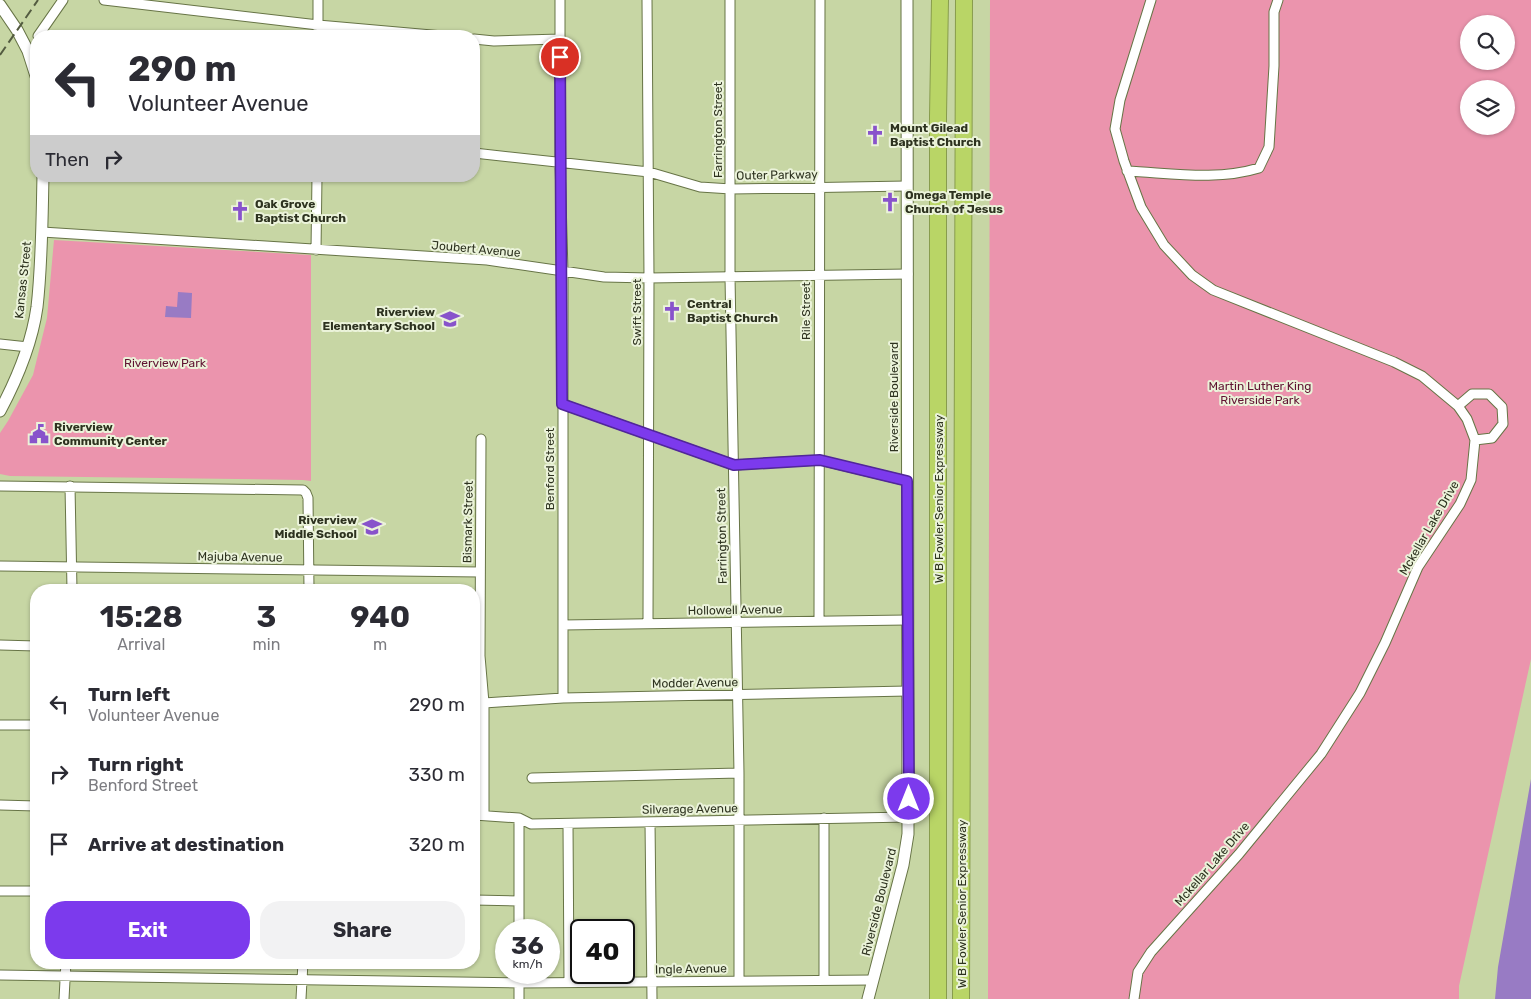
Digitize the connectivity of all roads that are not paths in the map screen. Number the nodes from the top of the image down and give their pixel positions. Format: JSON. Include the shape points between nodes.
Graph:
{"nodes":[{"id":1,"x":63,"y":0,"type":"edge"},
{"id":2,"x":104,"y":0,"type":"edge"},
{"id":3,"x":318,"y":0,"type":"edge"},
{"id":4,"x":560,"y":0,"type":"edge"},
{"id":5,"x":647,"y":0,"type":"edge"},
{"id":6,"x":730,"y":0,"type":"edge"},
{"id":7,"x":820,"y":0,"type":"edge"},
{"id":8,"x":907,"y":0,"type":"edge"},
{"id":9,"x":940,"y":0,"type":"edge"},
{"id":10,"x":964,"y":0,"type":"edge"},
{"id":11,"x":1151,"y":0,"type":"edge"},
{"id":12,"x":1278,"y":0,"type":"edge"},
{"id":13,"x":0,"y":5,"type":"edge"},
{"id":14,"x":3,"y":17,"type":"edge"},
{"id":15,"x":318,"y":25,"type":"junction"},
{"id":16,"x":42,"y":30,"type":"edge"},
{"id":17,"x":318,"y":30,"type":"edge"},
{"id":18,"x":375,"y":30,"type":"edge"},
{"id":19,"x":560,"y":39,"type":"junction"},
{"id":20,"x":480,"y":40,"type":"edge"},
{"id":21,"x":30,"y":47,"type":"edge"},
{"id":22,"x":28,"y":50,"type":"junction"},
{"id":23,"x":30,"y":56,"type":"edge"},
{"id":24,"x":480,"y":154,"type":"edge"},
{"id":25,"x":560,"y":162,"type":"junction"},
{"id":26,"x":1128,"y":171,"type":"junction"},
{"id":27,"x":648,"y":172,"type":"junction"},
{"id":28,"x":43,"y":182,"type":"edge"},
{"id":29,"x":317,"y":182,"type":"edge"},
{"id":30,"x":907,"y":186,"type":"junction"},
{"id":31,"x":819,"y":187,"type":"junction"},
{"id":32,"x":731,"y":189,"type":"junction"},
{"id":33,"x":42,"y":232,"type":"junction"},
{"id":34,"x":316,"y":250,"type":"junction"},
{"id":35,"x":563,"y":272,"type":"junction"},
{"id":36,"x":908,"y":274,"type":"junction"},
{"id":37,"x":819,"y":275,"type":"junction"},
{"id":38,"x":730,"y":277,"type":"junction"},
{"id":39,"x":649,"y":278,"type":"junction"},
{"id":40,"x":0,"y":344,"type":"edge"},
{"id":41,"x":28,"y":347,"type":"junction"},
{"id":42,"x":562,"y":404,"type":"junction"},
{"id":43,"x":1458,"y":406,"type":"junction"},
{"id":44,"x":0,"y":411,"type":"edge"},
{"id":45,"x":649,"y":435,"type":"junction"},
{"id":46,"x":481,"y":439,"type":"dead end"},
{"id":47,"x":1474,"y":440,"type":"junction"},
{"id":48,"x":820,"y":460,"type":"junction"},
{"id":49,"x":734,"y":465,"type":"junction"},
{"id":50,"x":907,"y":481,"type":"junction"},
{"id":51,"x":0,"y":486,"type":"edge"},
{"id":52,"x":70,"y":486,"type":"junction"},
{"id":53,"x":0,"y":566,"type":"edge"},
{"id":54,"x":72,"y":566,"type":"junction"},
{"id":55,"x":308,"y":571,"type":"junction"},
{"id":56,"x":480,"y":572,"type":"junction"},
{"id":57,"x":72,"y":584,"type":"edge"},
{"id":58,"x":309,"y":584,"type":"edge"},
{"id":59,"x":480,"y":584,"type":"edge"},
{"id":60,"x":907,"y":620,"type":"junction"},
{"id":61,"x":819,"y":621,"type":"junction"},
{"id":62,"x":736,"y":622,"type":"junction"},
{"id":63,"x":648,"y":623,"type":"junction"},
{"id":64,"x":563,"y":625,"type":"junction"},
{"id":65,"x":0,"y":645,"type":"edge"},
{"id":66,"x":30,"y":646,"type":"edge"},
{"id":67,"x":480,"y":676,"type":"edge"},
{"id":68,"x":908,"y":691,"type":"junction"},
{"id":69,"x":737,"y":695,"type":"junction"},
{"id":70,"x":563,"y":698,"type":"junction"},
{"id":71,"x":484,"y":703,"type":"junction"},
{"id":72,"x":0,"y":725,"type":"edge"},
{"id":73,"x":30,"y":725,"type":"edge"},
{"id":74,"x":480,"y":729,"type":"edge"},
{"id":75,"x":480,"y":751,"type":"edge"},
{"id":76,"x":738,"y":773,"type":"junction"},
{"id":77,"x":532,"y":778,"type":"dead end"},
{"id":78,"x":0,"y":805,"type":"edge"},
{"id":79,"x":30,"y":806,"type":"edge"},
{"id":80,"x":480,"y":815,"type":"edge"},
{"id":81,"x":484,"y":815,"type":"junction"},
{"id":82,"x":909,"y":817,"type":"junction"},
{"id":83,"x":519,"y":818,"type":"junction"},
{"id":84,"x":824,"y":818,"type":"junction"},
{"id":85,"x":739,"y":820,"type":"junction"},
{"id":86,"x":650,"y":822,"type":"junction"},
{"id":87,"x":568,"y":824,"type":"junction"},
{"id":88,"x":0,"y":890,"type":"edge"},
{"id":89,"x":30,"y":891,"type":"edge"},
{"id":90,"x":480,"y":900,"type":"edge"},
{"id":91,"x":518,"y":901,"type":"junction"},
{"id":92,"x":518,"y":919,"type":"edge"},
{"id":93,"x":66,"y":969,"type":"edge"},
{"id":94,"x":303,"y":969,"type":"edge"},
{"id":95,"x":0,"y":975,"type":"edge"},
{"id":96,"x":66,"y":977,"type":"junction"},
{"id":97,"x":824,"y":980,"type":"junction"},
{"id":98,"x":872,"y":980,"type":"junction"},
{"id":99,"x":302,"y":981,"type":"junction"},
{"id":100,"x":739,"y":981,"type":"junction"},
{"id":101,"x":560,"y":982,"type":"edge"},
{"id":102,"x":568,"y":982,"type":"junction"},
{"id":103,"x":651,"y":982,"type":"junction"},
{"id":104,"x":495,"y":983,"type":"edge"},
{"id":105,"x":519,"y":984,"type":"edge"},
{"id":106,"x":64,"y":999,"type":"edge"},
{"id":107,"x":300,"y":999,"type":"edge"},
{"id":108,"x":519,"y":999,"type":"edge"},
{"id":109,"x":652,"y":999,"type":"edge"},
{"id":110,"x":868,"y":999,"type":"edge"},
{"id":111,"x":938,"y":999,"type":"edge"},
{"id":112,"x":961,"y":999,"type":"edge"},
{"id":113,"x":1134,"y":999,"type":"edge"}],
"edges":[{"from":1,"to":16,"type":"street"},
{"from":2,"to":15,"type":"street"},
{"from":3,"to":15,"type":"street"},
{"from":4,"to":19,"type":"street","name":"Benford Street"},
{"from":5,"to":27,"type":"street","name":"Swift Street"},
{"from":6,"to":32,"type":"street","name":"Farrington Street"},
{"from":7,"to":31,"type":"street","name":"Rile Street"},
{"from":8,"to":30,"type":"street","name":"Riverside Boulevard"},
{"from":9,"to":111,"type":"highway","name":"W B Fowler Senior Expressway"},
{"from":10,"to":112,"type":"highway","name":"W B Fowler Senior Expressway"},
{"from":11,"to":26,"type":"street","name":"Mckellar Lake Drive","via":[[1120,100],[1115,129]]},
{"from":12,"to":26,"type":"street","via":[[1274,12],[1269,147],[1260,168],[1242,173],[1197,175]]},
{"from":13,"to":14,"type":"street"},
{"from":14,"to":22,"type":"street","via":[[17,30]]},
{"from":15,"to":17,"type":"street"},
{"from":15,"to":18,"type":"street"},
{"from":19,"to":20,"type":"street"},
{"from":19,"to":25,"type":"street","name":"Benford Street"},
{"from":21,"to":22,"type":"street"},
{"from":22,"to":23,"type":"street"},
{"from":24,"to":25,"type":"street","name":"Outer Parkway"},
{"from":25,"to":27,"type":"street","name":"Outer Parkway"},
{"from":25,"to":35,"type":"street","name":"Benford Street"},
{"from":26,"to":43,"type":"street","name":"Mckellar Lake Drive","via":[[1141,207],[1164,245],[1192,275],[1213,290],[1394,362],[1422,376]]},
{"from":27,"to":32,"type":"street","name":"Outer Parkway","via":[[700,187]]},
{"from":27,"to":39,"type":"street","name":"Swift Street"},
{"from":28,"to":33,"type":"street","name":"Kansas Street"},
{"from":29,"to":34,"type":"street"},
{"from":30,"to":31,"type":"street","name":"Outer Parkway"},
{"from":30,"to":36,"type":"street","name":"Riverside Boulevard"},
{"from":31,"to":32,"type":"street","name":"Outer Parkway"},
{"from":31,"to":37,"type":"street","name":"Rile Street"},
{"from":32,"to":38,"type":"street","name":"Farrington Street"},
{"from":33,"to":34,"type":"street","name":"Joubert Avenue"},
{"from":33,"to":41,"type":"street","name":"Kansas Street","via":[[37,307]]},
{"from":34,"to":35,"type":"street","name":"Joubert Avenue","via":[[487,260]]},
{"from":35,"to":39,"type":"street","name":"Joubert Avenue"},
{"from":35,"to":42,"type":"street","name":"Benford Street"},
{"from":36,"to":37,"type":"street","name":"Joubert Avenue"},
{"from":36,"to":50,"type":"street","name":"Riverside Boulevard"},
{"from":37,"to":38,"type":"street","name":"Joubert Avenue"},
{"from":37,"to":48,"type":"street","name":"Rile Street"},
{"from":38,"to":39,"type":"street","name":"Joubert Avenue"},
{"from":38,"to":49,"type":"street","name":"Farrington Street"},
{"from":39,"to":45,"type":"street","name":"Swift Street"},
{"from":40,"to":41,"type":"street"},
{"from":41,"to":44,"type":"street","name":"Kansas Street"},
{"from":42,"to":45,"type":"street"},
{"from":42,"to":64,"type":"street","name":"Benford Street"},
{"from":43,"to":47,"type":"street","name":"Mckellar Lake Drive","via":[[1467,418]]},
{"from":43,"to":47,"type":"street","via":[[1472,394],[1489,394],[1502,407],[1503,424],[1492,438]]},
{"from":45,"to":49,"type":"street"},
{"from":45,"to":63,"type":"street","name":"Swift Street"},
{"from":46,"to":56,"type":"street","name":"Bismark Street"},
{"from":47,"to":113,"type":"street","name":"Mckellar Lake Drive","via":[[1471,480],[1460,504],[1418,567],[1360,693],[1314,762],[1239,854],[1151,952],[1138,972]]},
{"from":48,"to":49,"type":"street"},
{"from":48,"to":50,"type":"street"},
{"from":48,"to":61,"type":"street","name":"Rile Street"},
{"from":49,"to":62,"type":"street","name":"Farrington Street"},
{"from":50,"to":60,"type":"street","name":"Riverside Boulevard"},
{"from":51,"to":52,"type":"street"},
{"from":52,"to":54,"type":"street"},
{"from":52,"to":55,"type":"street","via":[[303,490],[308,498]]},
{"from":53,"to":54,"type":"street","name":"Majuba Avenue"},
{"from":54,"to":55,"type":"street","name":"Majuba Avenue"},
{"from":54,"to":57,"type":"street"},
{"from":55,"to":56,"type":"street","name":"Majuba Avenue"},
{"from":55,"to":58,"type":"street"},
{"from":56,"to":59,"type":"street","name":"Bismark Street"},
{"from":60,"to":61,"type":"street","name":"Hollowell Avenue"},
{"from":60,"to":68,"type":"street","name":"Riverside Boulevard"},
{"from":61,"to":62,"type":"street","name":"Hollowell Avenue"},
{"from":62,"to":63,"type":"street","name":"Hollowell Avenue"},
{"from":62,"to":69,"type":"street","name":"Farrington Street"},
{"from":63,"to":64,"type":"street","name":"Hollowell Avenue"},
{"from":64,"to":70,"type":"street","name":"Benford Street"},
{"from":65,"to":66,"type":"street"},
{"from":67,"to":71,"type":"street","name":"Bismark Street"},
{"from":68,"to":69,"type":"street","name":"Modder Avenue"},
{"from":68,"to":82,"type":"street","name":"Riverside Boulevard"},
{"from":69,"to":70,"type":"street","name":"Modder Avenue"},
{"from":69,"to":76,"type":"street","name":"Farrington Street"},
{"from":70,"to":71,"type":"street","name":"Modder Avenue"},
{"from":71,"to":74,"type":"street","name":"Bismark Street"},
{"from":72,"to":73,"type":"street"},
{"from":75,"to":81,"type":"street","name":"Bismark Street"},
{"from":76,"to":77,"type":"street"},
{"from":76,"to":85,"type":"street","name":"Farrington Street"},
{"from":78,"to":79,"type":"street"},
{"from":80,"to":81,"type":"street","name":"Silverage Avenue"},
{"from":81,"to":83,"type":"street","name":"Silverage Avenue"},
{"from":82,"to":84,"type":"street","name":"Silverage Avenue"},
{"from":82,"to":98,"type":"street","name":"Riverside Boulevard","via":[[906,856]]},
{"from":83,"to":87,"type":"street","name":"Silverage Avenue","via":[[531,824]]},
{"from":83,"to":91,"type":"street"},
{"from":84,"to":85,"type":"street","name":"Silverage Avenue"},
{"from":84,"to":97,"type":"street"},
{"from":85,"to":86,"type":"street","name":"Silverage Avenue"},
{"from":85,"to":100,"type":"street","name":"Farrington Street"},
{"from":86,"to":87,"type":"street","name":"Silverage Avenue"},
{"from":86,"to":103,"type":"street"},
{"from":87,"to":102,"type":"street"},
{"from":88,"to":89,"type":"street"},
{"from":90,"to":91,"type":"street"},
{"from":91,"to":92,"type":"street"},
{"from":93,"to":96,"type":"street"},
{"from":94,"to":99,"type":"street"},
{"from":95,"to":96,"type":"street","name":"Ingle Avenue"},
{"from":96,"to":99,"type":"street","name":"Ingle Avenue"},
{"from":96,"to":106,"type":"street"},
{"from":97,"to":98,"type":"street","name":"Ingle Avenue"},
{"from":97,"to":100,"type":"street","name":"Ingle Avenue"},
{"from":98,"to":110,"type":"street","name":"Riverside Boulevard"},
{"from":99,"to":104,"type":"street","name":"Ingle Avenue"},
{"from":99,"to":107,"type":"street"},
{"from":100,"to":103,"type":"street","name":"Ingle Avenue"},
{"from":101,"to":102,"type":"street","name":"Ingle Avenue"},
{"from":102,"to":103,"type":"street","name":"Ingle Avenue"},
{"from":103,"to":109,"type":"street"},
{"from":105,"to":108,"type":"street"}]}
